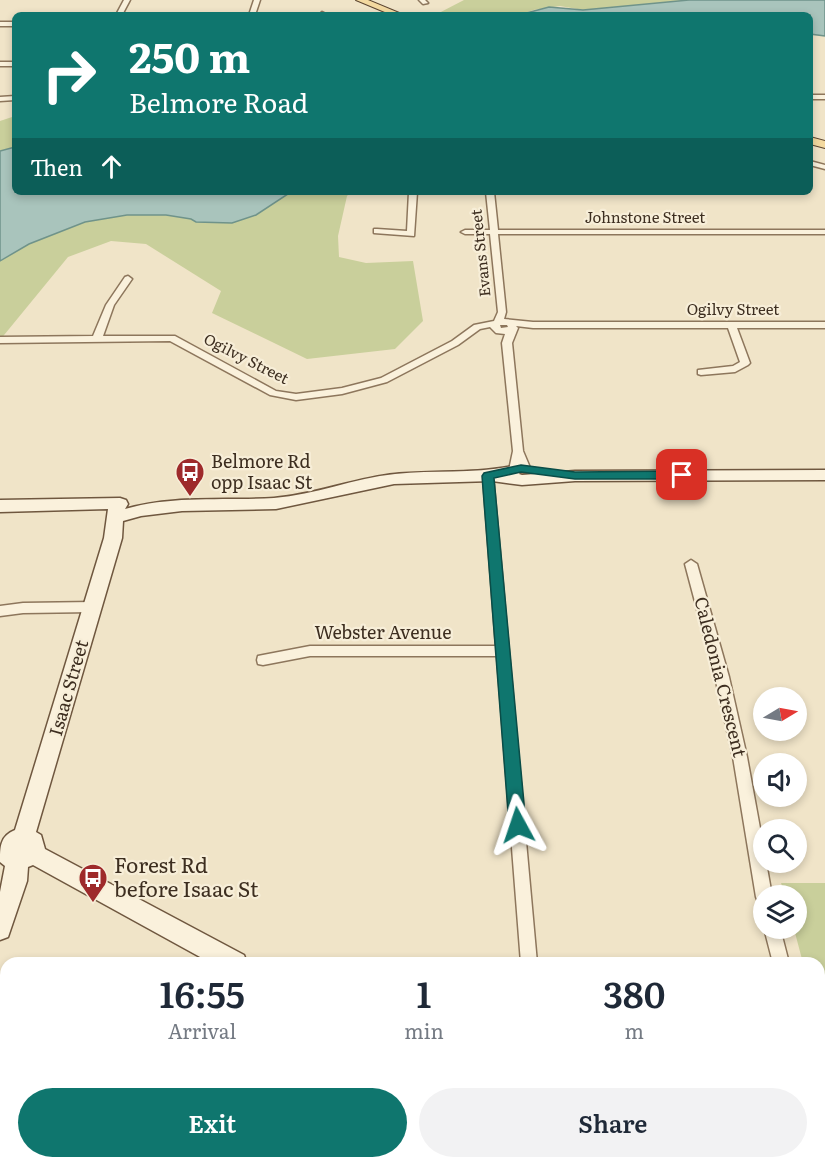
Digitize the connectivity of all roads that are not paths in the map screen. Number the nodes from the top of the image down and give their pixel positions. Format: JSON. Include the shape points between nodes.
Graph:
{"nodes":[{"id":1,"x":360,"y":0,"type":"edge"},
{"id":2,"x":373,"y":0,"type":"edge"},
{"id":3,"x":392,"y":12,"type":"edge"},
{"id":4,"x":405,"y":12,"type":"edge"},
{"id":5,"x":413,"y":195,"type":"edge"},
{"id":6,"x":490,"y":195,"type":"edge"},
{"id":7,"x":377,"y":231,"type":"dead end"},
{"id":8,"x":465,"y":232,"type":"dead end"},
{"id":9,"x":494,"y":232,"type":"junction"},
{"id":10,"x":825,"y":232,"type":"edge"},
{"id":11,"x":128,"y":279,"type":"dead end"},
{"id":12,"x":502,"y":312,"type":"junction"},
{"id":13,"x":732,"y":325,"type":"junction"},
{"id":14,"x":825,"y":325,"type":"edge"},
{"id":15,"x":511,"y":326,"type":"junction"},
{"id":16,"x":498,"y":327,"type":"junction"},
{"id":17,"x":97,"y":339,"type":"junction"},
{"id":18,"x":0,"y":340,"type":"edge"},
{"id":19,"x":507,"y":343,"type":"junction"},
{"id":20,"x":701,"y":372,"type":"dead end"},
{"id":21,"x":521,"y":473,"type":"junction"},
{"id":22,"x":825,"y":475,"type":"edge"},
{"id":23,"x":488,"y":476,"type":"junction"},
{"id":24,"x":0,"y":506,"type":"edge"},
{"id":25,"x":123,"y":509,"type":"junction"},
{"id":26,"x":691,"y":564,"type":"dead end"},
{"id":27,"x":93,"y":607,"type":"junction"},
{"id":28,"x":0,"y":611,"type":"edge"},
{"id":29,"x":503,"y":651,"type":"junction"},
{"id":30,"x":263,"y":660,"type":"dead end"},
{"id":31,"x":17,"y":845,"type":"edge"},
{"id":32,"x":762,"y":885,"type":"edge"},
{"id":33,"x":0,"y":928,"type":"edge"},
{"id":34,"x":775,"y":939,"type":"edge"},
{"id":35,"x":224,"y":957,"type":"edge"},
{"id":36,"x":528,"y":957,"type":"edge"},
{"id":37,"x":779,"y":957,"type":"edge"}],
"edges":[{"from":1,"to":3,"type":"main road"},
{"from":2,"to":4,"type":"main road"},
{"from":5,"to":7,"type":"street","via":[[411,234]]},
{"from":6,"to":9,"type":"street","name":"Evans Street"},
{"from":8,"to":9,"type":"street","name":"Johnstone Street"},
{"from":9,"to":10,"type":"street","name":"Johnstone Street"},
{"from":9,"to":12,"type":"street","name":"Evans Street"},
{"from":11,"to":17,"type":"street","via":[[110,305]]},
{"from":12,"to":15,"type":"street","name":"Evans Street"},
{"from":12,"to":16,"type":"street","name":"Evans Street"},
{"from":13,"to":14,"type":"street","name":"Ogilvy Street"},
{"from":13,"to":15,"type":"street","name":"Ogilvy Street"},
{"from":13,"to":20,"type":"street","via":[[745,363],[735,369]]},
{"from":15,"to":16,"type":"street","name":"Ogilvy Street"},
{"from":15,"to":19,"type":"street"},
{"from":16,"to":17,"type":"street","name":"Ogilvy Street","via":[[467,335],[384,381],[296,397],[273,393],[172,338]]},
{"from":16,"to":19,"type":"street"},
{"from":17,"to":18,"type":"street","name":"Ogilvy Street"},
{"from":19,"to":21,"type":"street"},
{"from":21,"to":22,"type":"street"},
{"from":21,"to":23,"type":"street"},
{"from":23,"to":25,"type":"street","via":[[394,479],[276,503]]},
{"from":23,"to":29,"type":"street"},
{"from":24,"to":25,"type":"street"},
{"from":25,"to":27,"type":"street","name":"Isaac Street"},
{"from":26,"to":32,"type":"street","name":"Caledonia Crescent","via":[[740,757]]},
{"from":27,"to":28,"type":"street"},
{"from":27,"to":31,"type":"street","name":"Isaac Street"},
{"from":29,"to":30,"type":"street","name":"Webster Avenue","via":[[310,651]]},
{"from":29,"to":36,"type":"street"},
{"from":31,"to":33,"type":"street","name":"Isaac Street","via":[[15,881]]},
{"from":31,"to":35,"type":"street"},
{"from":34,"to":37,"type":"street"}]}
